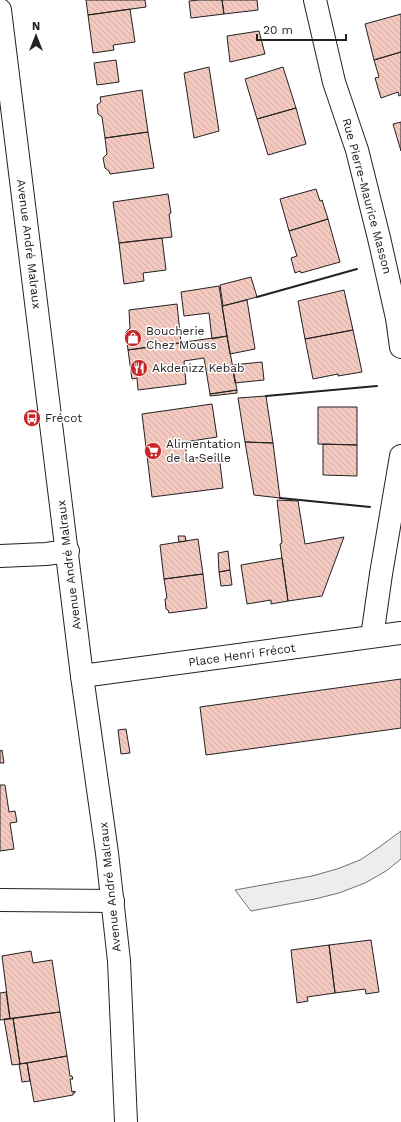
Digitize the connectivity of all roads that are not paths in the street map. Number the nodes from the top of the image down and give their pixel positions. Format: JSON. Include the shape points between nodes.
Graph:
{"nodes":[{"id":1,"x":315,"y":0,"type":"edge"},
{"id":2,"x":0,"y":10,"type":"edge"},
{"id":3,"x":401,"y":347,"type":"edge"},
{"id":4,"x":401,"y":456,"type":"edge"},
{"id":5,"x":68,"y":551,"type":"junction"},
{"id":6,"x":0,"y":556,"type":"edge"},
{"id":7,"x":401,"y":633,"type":"edge"},
{"id":8,"x":372,"y":637,"type":"junction"},
{"id":9,"x":82,"y":676,"type":"junction"},
{"id":10,"x":0,"y":900,"type":"edge"},
{"id":11,"x":113,"y":901,"type":"junction"},
{"id":12,"x":126,"y":1122,"type":"edge"}],
"edges":[{"from":1,"to":3,"type":"main road","name":"Rue Pierre-Maurice Masson","via":[[334,82],[357,150],[378,231]]},
{"from":2,"to":5,"type":"main road","name":"Avenue André Malraux"},
{"from":4,"to":8,"type":"main road"},
{"from":5,"to":6,"type":"main road"},
{"from":5,"to":9,"type":"main road","name":"Avenue André Malraux"},
{"from":7,"to":8,"type":"main road","name":"Place Henri Frécot"},
{"from":8,"to":9,"type":"main road","name":"Place Henri Frécot"},
{"from":9,"to":11,"type":"main road","name":"Avenue André Malraux"},
{"from":10,"to":11,"type":"main road"},
{"from":11,"to":12,"type":"main road","name":"Avenue André Malraux","via":[[119,960]]}]}
